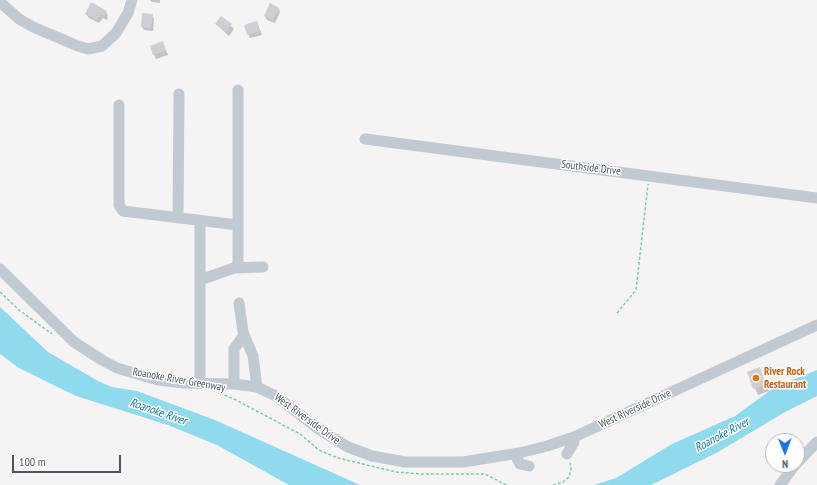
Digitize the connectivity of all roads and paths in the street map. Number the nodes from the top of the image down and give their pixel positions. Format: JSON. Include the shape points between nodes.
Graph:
{"nodes":[{"id":1,"x":132,"y":0,"type":"edge"},
{"id":2,"x":0,"y":2,"type":"edge"},
{"id":3,"x":238,"y":90,"type":"dead end"},
{"id":4,"x":179,"y":94,"type":"dead end"},
{"id":5,"x":119,"y":105,"type":"dead end"},
{"id":6,"x":365,"y":139,"type":"dead end"},
{"id":7,"x":649,"y":176,"type":"junction"},
{"id":8,"x":817,"y":198,"type":"edge"},
{"id":9,"x":178,"y":218,"type":"junction"},
{"id":10,"x":200,"y":221,"type":"junction"},
{"id":11,"x":238,"y":225,"type":"junction"},
{"id":12,"x":263,"y":267,"type":"dead end"},
{"id":13,"x":238,"y":268,"type":"junction"},
{"id":14,"x":0,"y":269,"type":"edge"},
{"id":15,"x":200,"y":280,"type":"junction"},
{"id":16,"x":0,"y":292,"type":"edge"},
{"id":17,"x":239,"y":303,"type":"dead end"},
{"id":18,"x":617,"y":313,"type":"dead end"},
{"id":19,"x":817,"y":325,"type":"edge"},
{"id":20,"x":244,"y":335,"type":"junction"},
{"id":21,"x":57,"y":337,"type":"dead end"},
{"id":22,"x":200,"y":383,"type":"junction"},
{"id":23,"x":234,"y":384,"type":"junction"},
{"id":24,"x":257,"y":387,"type":"junction"},
{"id":25,"x":219,"y":393,"type":"dead end"},
{"id":26,"x":574,"y":437,"type":"junction"},
{"id":27,"x":817,"y":442,"type":"edge"},
{"id":28,"x":515,"y":454,"type":"junction"},
{"id":29,"x":567,"y":454,"type":"joint"},
{"id":30,"x":805,"y":455,"type":"edge"},
{"id":31,"x":529,"y":466,"type":"dead end"},
{"id":32,"x":789,"y":473,"type":"edge"},
{"id":33,"x":506,"y":485,"type":"edge"},
{"id":34,"x":553,"y":485,"type":"edge"},
{"id":35,"x":780,"y":485,"type":"edge"}],
"edges":[{"from":1,"to":2,"type":"street","via":[[128,13],[116,33],[102,46],[88,48],[33,27]]},
{"from":3,"to":11,"type":"street"},
{"from":4,"to":9,"type":"street"},
{"from":5,"to":9,"type":"street","via":[[120,208],[122,211]]},
{"from":6,"to":7,"type":"street","name":"Southside Drive"},
{"from":7,"to":8,"type":"street","name":"Southside Drive"},
{"from":7,"to":18,"type":"path","via":[[636,290]]},
{"from":9,"to":10,"type":"street"},
{"from":10,"to":11,"type":"street"},
{"from":10,"to":15,"type":"street"},
{"from":11,"to":13,"type":"street"},
{"from":12,"to":13,"type":"street"},
{"from":13,"to":15,"type":"street"},
{"from":14,"to":22,"type":"street","name":"West Riverside Drive","via":[[74,342],[102,360],[145,377]]},
{"from":15,"to":22,"type":"street"},
{"from":16,"to":21,"type":"path","via":[[19,310]]},
{"from":17,"to":20,"type":"street"},
{"from":19,"to":26,"type":"street","name":"West Riverside Drive"},
{"from":20,"to":23,"type":"street","via":[[234,349]]},
{"from":20,"to":24,"type":"street","via":[[253,356]]},
{"from":22,"to":23,"type":"street","name":"West Riverside Drive"},
{"from":23,"to":24,"type":"street","name":"West Riverside Drive"},
{"from":24,"to":28,"type":"street","name":"West Riverside Drive","via":[[276,396],[332,438],[372,456],[405,462],[447,463]]},
{"from":25,"to":33,"type":"path","name":"Roanoke River Greenway","via":[[300,434],[319,450],[338,458],[396,472],[485,474]]},
{"from":26,"to":28,"type":"street","name":"West Riverside Drive"},
{"from":26,"to":29,"type":"street"},
{"from":27,"to":30,"type":"street"},
{"from":28,"to":31,"type":"street","via":[[520,464]]},
{"from":29,"to":34,"type":"path","via":[[571,464],[568,477],[563,482]]},
{"from":32,"to":35,"type":"street"}]}
